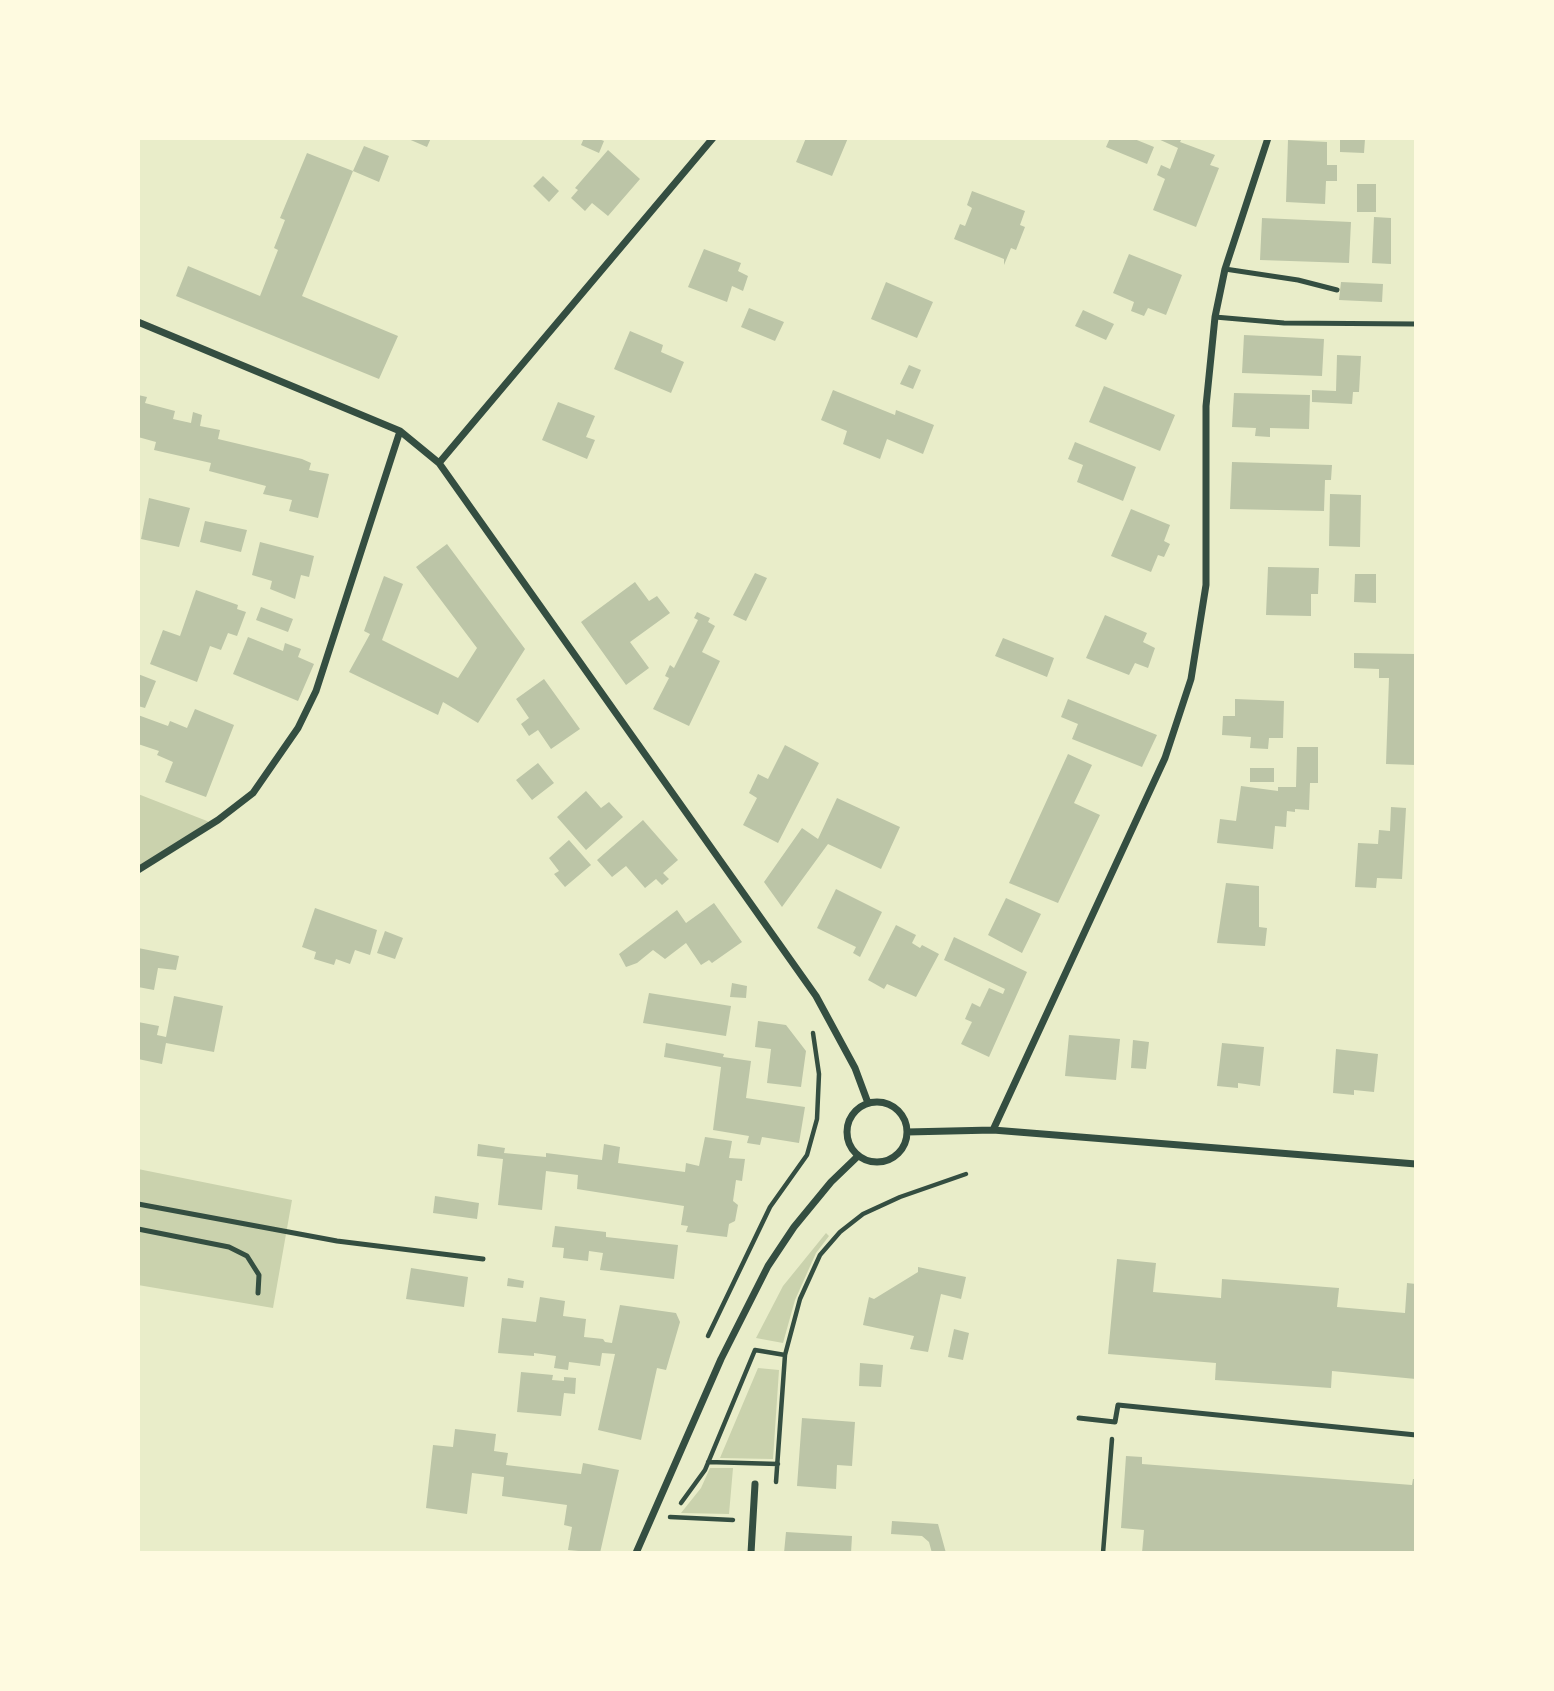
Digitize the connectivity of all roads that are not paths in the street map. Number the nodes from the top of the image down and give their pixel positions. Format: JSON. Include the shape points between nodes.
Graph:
{"nodes":[{"id":1,"x":713,"y":138,"type":"edge"},
{"id":2,"x":1268,"y":138,"type":"edge"},
{"id":3,"x":1225,"y":269,"type":"junction"},
{"id":4,"x":1337,"y":290,"type":"dead end"},
{"id":5,"x":1215,"y":317,"type":"junction"},
{"id":6,"x":138,"y":321,"type":"edge"},
{"id":7,"x":1416,"y":324,"type":"edge"},
{"id":8,"x":400,"y":431,"type":"junction"},
{"id":9,"x":439,"y":463,"type":"junction"},
{"id":10,"x":138,"y":870,"type":"edge"},
{"id":11,"x":867,"y":1103,"type":"junction"},
{"id":12,"x":993,"y":1130,"type":"junction"},
{"id":13,"x":907,"y":1132,"type":"junction"},
{"id":14,"x":858,"y":1156,"type":"junction"},
{"id":15,"x":1416,"y":1164,"type":"edge"},
{"id":16,"x":138,"y":1204,"type":"edge"},
{"id":17,"x":138,"y":1229,"type":"edge"},
{"id":18,"x":483,"y":1259,"type":"dead end"},
{"id":19,"x":258,"y":1293,"type":"dead end"},
{"id":20,"x":1079,"y":1418,"type":"dead end"},
{"id":21,"x":1416,"y":1434,"type":"edge"},
{"id":22,"x":755,"y":1484,"type":"dead end"},
{"id":23,"x":636,"y":1553,"type":"edge"},
{"id":24,"x":751,"y":1553,"type":"edge"}],
"edges":[{"from":1,"to":9,"type":"street"},
{"from":2,"to":3,"type":"street"},
{"from":3,"to":4,"type":"lane"},
{"from":3,"to":5,"type":"street"},
{"from":5,"to":7,"type":"lane","via":[[1284,323]]},
{"from":5,"to":12,"type":"street","via":[[1206,406],[1206,585],[1191,679],[1165,758]]},
{"from":6,"to":8,"type":"street"},
{"from":8,"to":9,"type":"street"},
{"from":8,"to":10,"type":"street","via":[[316,691],[298,728],[253,793]]},
{"from":9,"to":11,"type":"street","via":[[816,996],[855,1068]]},
{"from":11,"to":13,"type":"street","via":[[878,1101],[895,1107]]},
{"from":11,"to":14,"type":"street","via":[[853,1113],[846,1130]]},
{"from":12,"to":13,"type":"street"},
{"from":12,"to":15,"type":"street"},
{"from":13,"to":14,"type":"street","via":[[901,1150],[886,1161]]},
{"from":14,"to":23,"type":"street","via":[[831,1182],[768,1266],[721,1359]]},
{"from":16,"to":18,"type":"lane","via":[[337,1241]]},
{"from":17,"to":19,"type":"lane","via":[[229,1247],[247,1256],[259,1275]]},
{"from":20,"to":21,"type":"lane","via":[[1115,1422],[1118,1405]]},
{"from":22,"to":24,"type":"street"}]}
